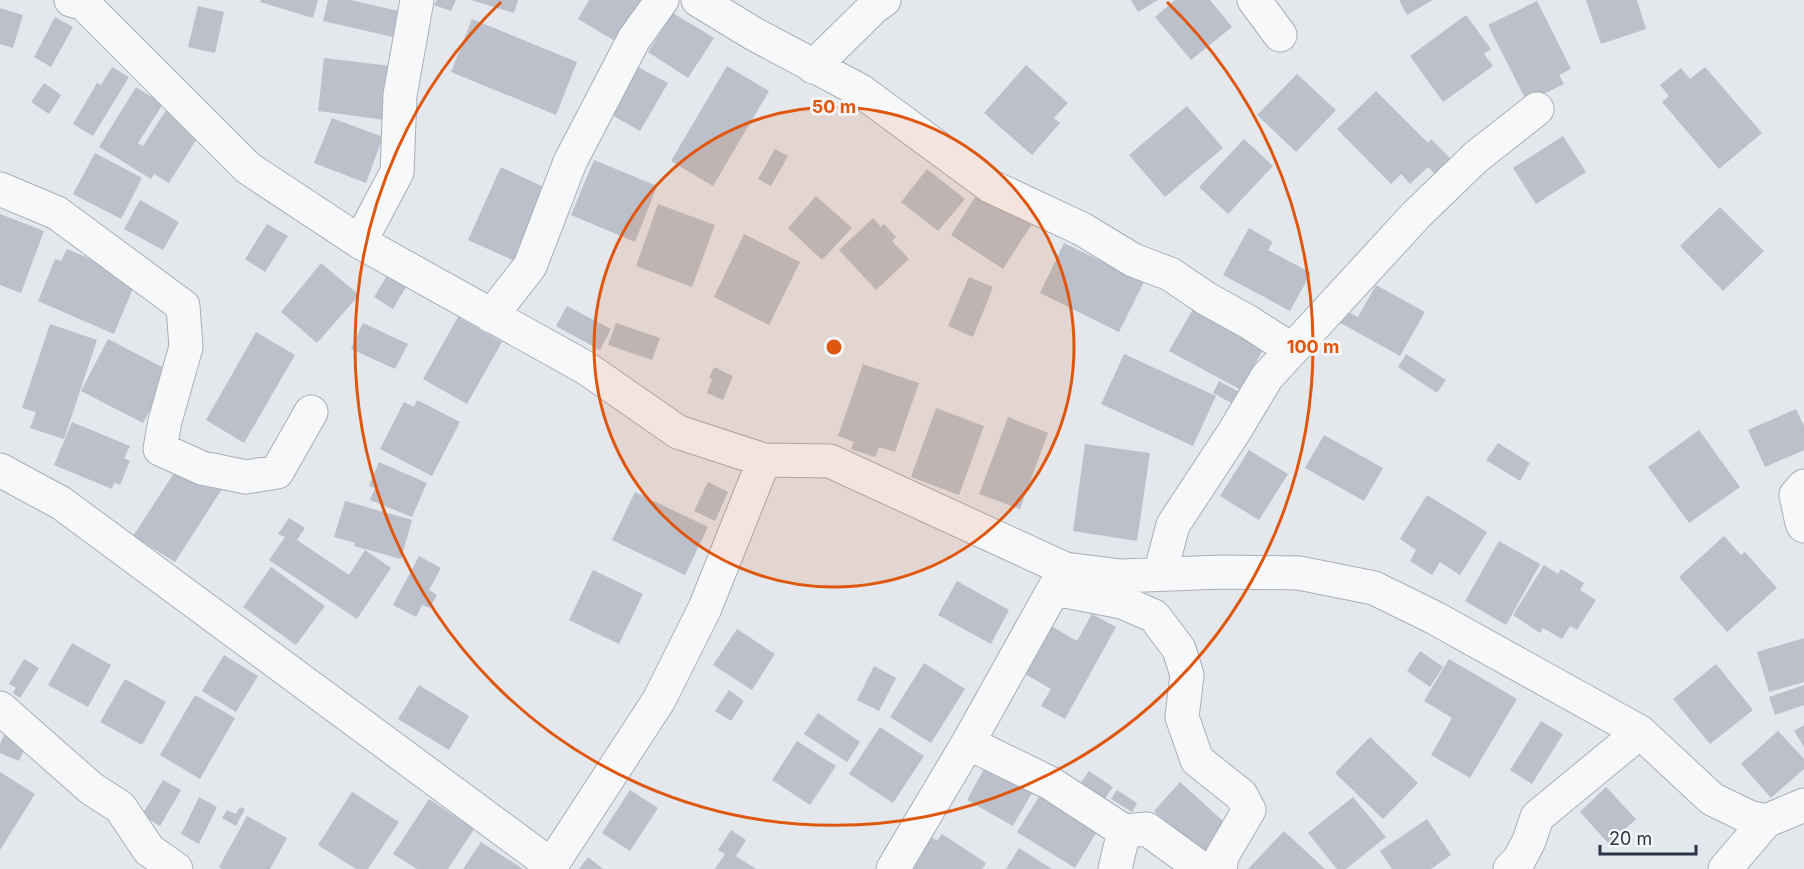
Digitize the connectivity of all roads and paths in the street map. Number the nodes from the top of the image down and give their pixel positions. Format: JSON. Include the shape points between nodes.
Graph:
{"nodes":[{"id":1,"x":71,"y":0,"type":"edge"},
{"id":2,"x":417,"y":0,"type":"edge"},
{"id":3,"x":662,"y":0,"type":"edge"},
{"id":4,"x":698,"y":0,"type":"edge"},
{"id":5,"x":884,"y":0,"type":"edge"},
{"id":6,"x":1254,"y":0,"type":"edge"},
{"id":7,"x":1280,"y":35,"type":"dead end"},
{"id":8,"x":813,"y":67,"type":"junction"},
{"id":9,"x":1537,"y":109,"type":"dead end"},
{"id":10,"x":0,"y":189,"type":"edge"},
{"id":11,"x":360,"y":242,"type":"junction"},
{"id":12,"x":491,"y":316,"type":"junction"},
{"id":13,"x":1292,"y":350,"type":"junction"},
{"id":14,"x":310,"y":412,"type":"dead end"},
{"id":15,"x":764,"y":460,"type":"junction"},
{"id":16,"x":0,"y":470,"type":"edge"},
{"id":17,"x":1804,"y":486,"type":"edge"},
{"id":18,"x":1804,"y":526,"type":"edge"},
{"id":19,"x":1160,"y":574,"type":"junction"},
{"id":20,"x":1060,"y":579,"type":"junction"},
{"id":21,"x":0,"y":708,"type":"edge"},
{"id":22,"x":1640,"y":732,"type":"junction"},
{"id":23,"x":968,"y":743,"type":"junction"},
{"id":24,"x":1804,"y":805,"type":"edge"},
{"id":25,"x":1766,"y":821,"type":"junction"},
{"id":26,"x":1124,"y":831,"type":"junction"},
{"id":27,"x":550,"y":867,"type":"edge"},
{"id":28,"x":176,"y":869,"type":"edge"},
{"id":29,"x":892,"y":869,"type":"edge"},
{"id":30,"x":1115,"y":869,"type":"edge"},
{"id":31,"x":1202,"y":869,"type":"edge"},
{"id":32,"x":1220,"y":869,"type":"edge"},
{"id":33,"x":1510,"y":869,"type":"edge"},
{"id":34,"x":1725,"y":869,"type":"edge"}],
"edges":[{"from":1,"to":11,"type":"street","via":[[84,4],[248,168]]},
{"from":2,"to":11,"type":"street","via":[[400,95],[397,172]]},
{"from":3,"to":12,"type":"street","via":[[634,39],[570,162],[530,266]]},
{"from":4,"to":8,"type":"street"},
{"from":5,"to":8,"type":"street"},
{"from":6,"to":7,"type":"street"},
{"from":8,"to":13,"type":"street","via":[[861,92],[990,186],[1082,228],[1133,260],[1170,274]]},
{"from":9,"to":13,"type":"street","via":[[1476,157],[1416,215]]},
{"from":10,"to":14,"type":"street","via":[[57,213],[183,306],[186,347],[160,449],[202,468],[246,477],[277,472]]},
{"from":11,"to":12,"type":"street"},
{"from":12,"to":15,"type":"street","via":[[586,368],[678,432]]},
{"from":13,"to":19,"type":"street","via":[[1267,377],[1173,525]]},
{"from":15,"to":20,"type":"street","via":[[830,461]]},
{"from":15,"to":27,"type":"street","via":[[705,608],[659,700]]},
{"from":16,"to":27,"type":"street","via":[[61,503]]},
{"from":17,"to":18,"type":"street","via":[[1796,495]]},
{"from":19,"to":20,"type":"street"},
{"from":19,"to":22,"type":"street","via":[[1299,573],[1374,588]]},
{"from":20,"to":23,"type":"street"},
{"from":20,"to":32,"type":"street","via":[[1154,616],[1179,649],[1187,675],[1182,717],[1197,760],[1241,795],[1249,810],[1221,856]]},
{"from":21,"to":28,"type":"street","via":[[92,789],[120,807],[149,850]]},
{"from":22,"to":25,"type":"street","via":[[1712,799]]},
{"from":22,"to":33,"type":"street","via":[[1537,816],[1529,841]]},
{"from":23,"to":26,"type":"street","via":[[1050,783]]},
{"from":23,"to":29,"type":"street"},
{"from":24,"to":25,"type":"street"},
{"from":25,"to":34,"type":"street"},
{"from":26,"to":30,"type":"street"},
{"from":26,"to":31,"type":"street","via":[[1147,829]]}]}
